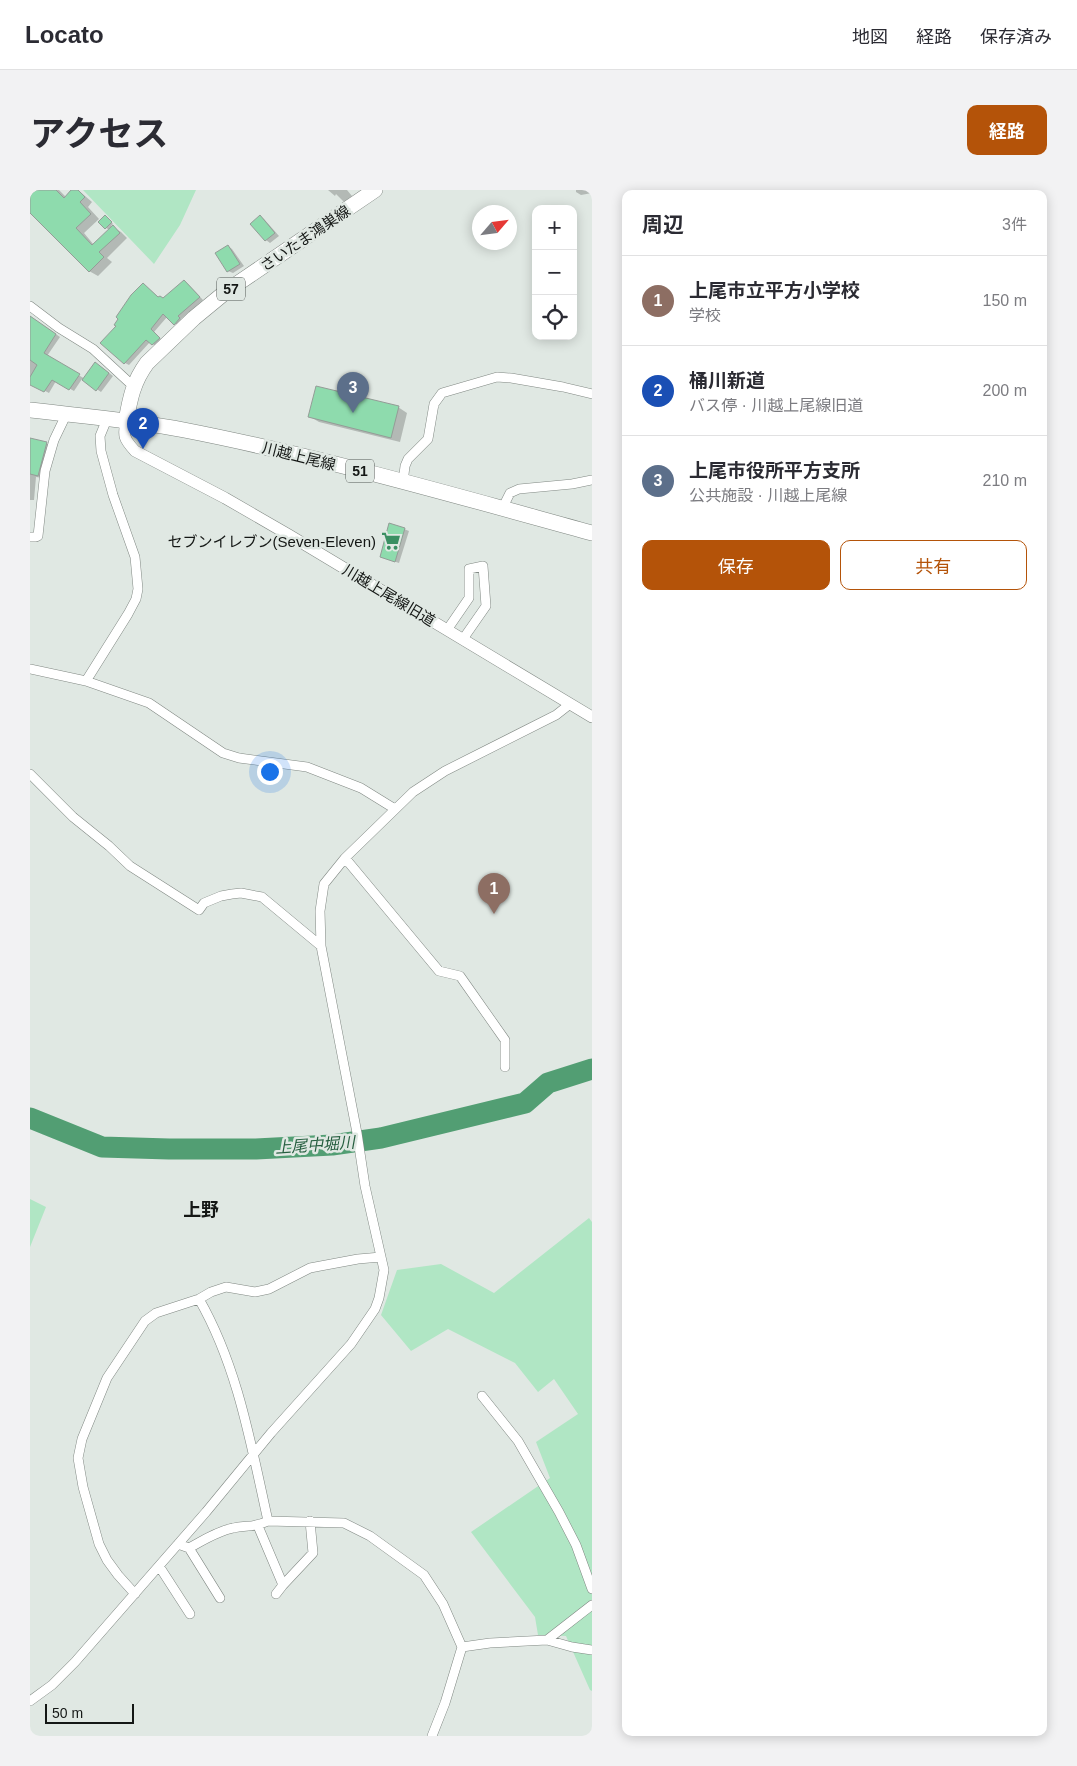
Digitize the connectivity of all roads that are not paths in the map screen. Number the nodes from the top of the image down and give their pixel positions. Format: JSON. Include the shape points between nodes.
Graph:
{"nodes":[{"id":1,"x":375,"y":190,"type":"edge"},
{"id":2,"x":30,"y":306,"type":"edge"},
{"id":3,"x":133,"y":386,"type":"junction"},
{"id":4,"x":592,"y":394,"type":"edge"},
{"id":5,"x":30,"y":410,"type":"edge"},
{"id":6,"x":66,"y":414,"type":"junction"},
{"id":7,"x":107,"y":419,"type":"junction"},
{"id":8,"x":126,"y":421,"type":"junction"},
{"id":9,"x":592,"y":480,"type":"edge"},
{"id":10,"x":403,"y":483,"type":"junction"},
{"id":11,"x":502,"y":509,"type":"junction"},
{"id":12,"x":592,"y":533,"type":"edge"},
{"id":13,"x":30,"y":537,"type":"edge"},
{"id":14,"x":447,"y":630,"type":"junction"},
{"id":15,"x":462,"y":639,"type":"junction"},
{"id":16,"x":30,"y":669,"type":"edge"},
{"id":17,"x":86,"y":681,"type":"junction"},
{"id":18,"x":570,"y":704,"type":"junction"},
{"id":19,"x":592,"y":717,"type":"edge"},
{"id":20,"x":30,"y":774,"type":"edge"},
{"id":21,"x":395,"y":809,"type":"junction"},
{"id":22,"x":345,"y":858,"type":"junction"},
{"id":23,"x":321,"y":946,"type":"junction"},
{"id":24,"x":505,"y":1067,"type":"dead end"},
{"id":25,"x":381,"y":1257,"type":"junction"},
{"id":26,"x":199,"y":1299,"type":"junction"},
{"id":27,"x":482,"y":1396,"type":"dead end"},
{"id":28,"x":253,"y":1455,"type":"junction"},
{"id":29,"x":268,"y":1521,"type":"junction"},
{"id":30,"x":310,"y":1521,"type":"junction"},
{"id":31,"x":258,"y":1526,"type":"junction"},
{"id":32,"x":178,"y":1544,"type":"junction"},
{"id":33,"x":189,"y":1548,"type":"junction"},
{"id":34,"x":159,"y":1566,"type":"junction"},
{"id":35,"x":283,"y":1585,"type":"junction"},
{"id":36,"x":592,"y":1589,"type":"edge"},
{"id":37,"x":135,"y":1594,"type":"junction"},
{"id":38,"x":276,"y":1594,"type":"dead end"},
{"id":39,"x":220,"y":1598,"type":"dead end"},
{"id":40,"x":592,"y":1605,"type":"edge"},
{"id":41,"x":190,"y":1614,"type":"dead end"},
{"id":42,"x":547,"y":1640,"type":"junction"},
{"id":43,"x":462,"y":1647,"type":"junction"},
{"id":44,"x":592,"y":1650,"type":"edge"},
{"id":45,"x":30,"y":1700,"type":"edge"},
{"id":46,"x":432,"y":1736,"type":"edge"}],
"edges":[{"from":1,"to":3,"type":"main road","name":"さいたま鴻巣線","number":"57","via":[[264,265],[194,318],[147,364]]},
{"from":2,"to":3,"type":"street","via":[[92,349]]},
{"from":3,"to":8,"type":"main road","name":"さいたま鴻巣線","number":"57"},
{"from":4,"to":10,"type":"street","via":[[497,377],[442,393],[434,404],[428,439],[408,459]]},
{"from":5,"to":6,"type":"main road","name":"川越上尾線","number":"51"},
{"from":6,"to":7,"type":"main road","name":"川越上尾線","number":"51"},
{"from":6,"to":13,"type":"street","via":[[45,471],[38,536]]},
{"from":7,"to":8,"type":"main road","name":"川越上尾線","number":"51"},
{"from":7,"to":17,"type":"street","via":[[100,436],[101,451],[112,495],[135,557],[138,589],[128,614]]},
{"from":8,"to":10,"type":"main road","name":"川越上尾線","number":"51","via":[[244,442]]},
{"from":8,"to":14,"type":"street","name":"川越上尾線旧道","via":[[126,441],[135,451],[224,498]]},
{"from":9,"to":11,"type":"street","via":[[519,489],[510,493]]},
{"from":10,"to":11,"type":"main road","name":"川越上尾線","number":"51"},
{"from":11,"to":12,"type":"main road","name":"川越上尾線","number":"51"},
{"from":14,"to":15,"type":"street","name":"川越上尾線旧道"},
{"from":14,"to":15,"type":"street","via":[[469,598],[469,569],[483,566],[486,606]]},
{"from":15,"to":18,"type":"street","name":"川越上尾線旧道"},
{"from":16,"to":17,"type":"street"},
{"from":17,"to":21,"type":"street","via":[[149,704],[224,753],[323,772],[361,788]]},
{"from":18,"to":19,"type":"street","name":"川越上尾線旧道"},
{"from":18,"to":21,"type":"street","via":[[556,715],[427,782]]},
{"from":20,"to":23,"type":"street","via":[[73,817],[130,866],[199,910],[204,903],[240,892],[262,896]]},
{"from":21,"to":22,"type":"street"},
{"from":22,"to":23,"type":"street","via":[[324,884],[320,911]]},
{"from":22,"to":24,"type":"street","via":[[438,971],[460,976],[505,1040]]},
{"from":23,"to":25,"type":"street"},
{"from":25,"to":26,"type":"street","via":[[310,1268],[270,1290],[255,1292],[226,1288]]},
{"from":25,"to":28,"type":"street","via":[[384,1270],[379,1298],[364,1327]]},
{"from":26,"to":28,"type":"street","via":[[220,1338],[233,1374]]},
{"from":26,"to":37,"type":"street","via":[[156,1313],[145,1321],[108,1378],[82,1439],[78,1458],[99,1544],[107,1560]]},
{"from":27,"to":36,"type":"street","via":[[518,1442],[559,1512],[576,1545]]},
{"from":28,"to":29,"type":"street"},
{"from":28,"to":32,"type":"street"},
{"from":29,"to":30,"type":"street"},
{"from":29,"to":31,"type":"street"},
{"from":30,"to":35,"type":"street","via":[[313,1553]]},
{"from":30,"to":43,"type":"street","via":[[344,1523],[370,1536],[424,1575],[443,1604]]},
{"from":31,"to":33,"type":"street","via":[[232,1528]]},
{"from":31,"to":35,"type":"street"},
{"from":32,"to":33,"type":"street"},
{"from":32,"to":34,"type":"street"},
{"from":33,"to":39,"type":"street"},
{"from":34,"to":37,"type":"street"},
{"from":34,"to":41,"type":"street"},
{"from":35,"to":38,"type":"street"},
{"from":37,"to":45,"type":"street","via":[[75,1662]]},
{"from":40,"to":42,"type":"street"},
{"from":42,"to":43,"type":"street","via":[[490,1642]]},
{"from":42,"to":44,"type":"street"},
{"from":43,"to":46,"type":"street"}]}
